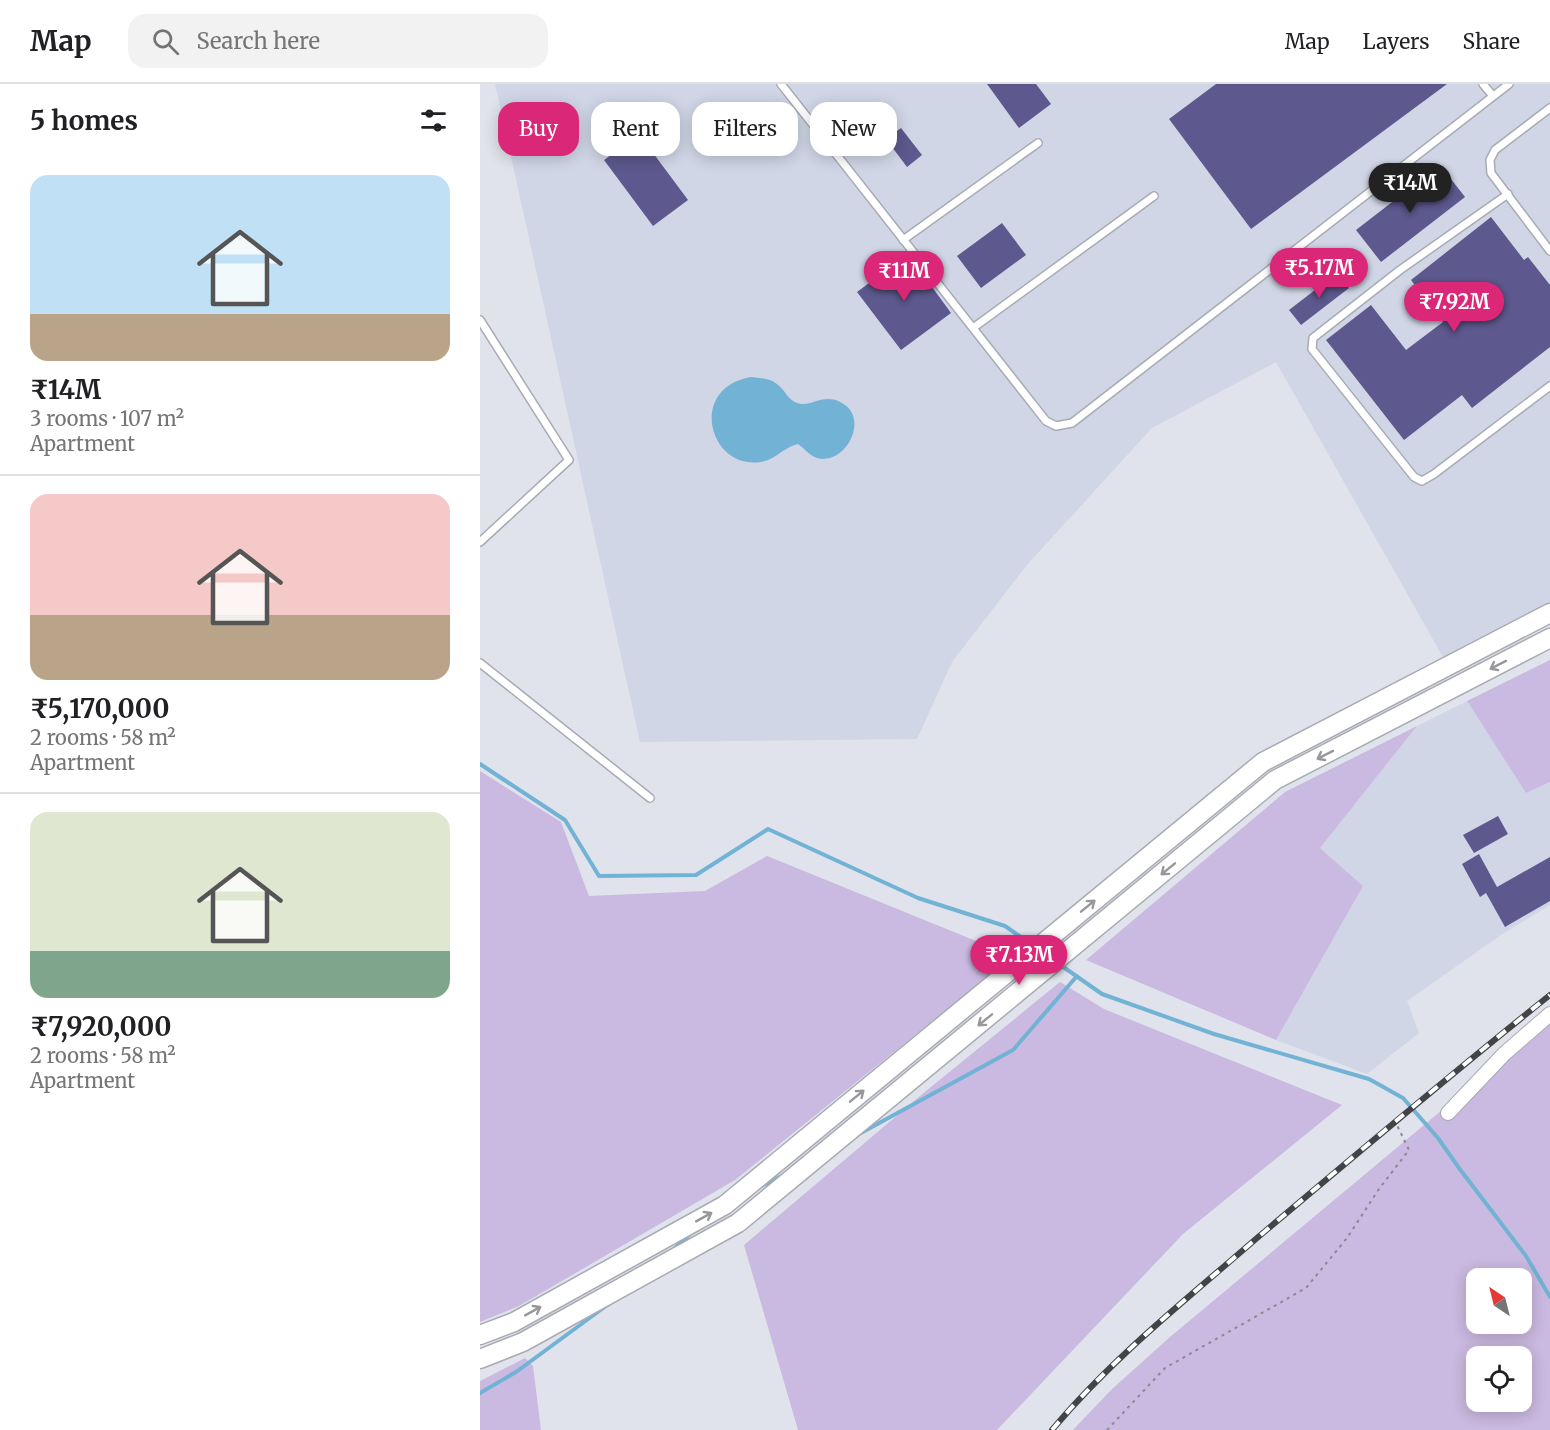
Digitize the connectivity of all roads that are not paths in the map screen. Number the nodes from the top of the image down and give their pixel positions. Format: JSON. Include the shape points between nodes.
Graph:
{"nodes":[{"id":1,"x":781,"y":84,"type":"edge"},
{"id":2,"x":1483,"y":84,"type":"edge"},
{"id":3,"x":1509,"y":84,"type":"edge"},
{"id":4,"x":1493,"y":96,"type":"junction"},
{"id":5,"x":1550,"y":108,"type":"edge"},
{"id":6,"x":1038,"y":143,"type":"dead end"},
{"id":7,"x":1508,"y":194,"type":"junction"},
{"id":8,"x":1154,"y":196,"type":"dead end"},
{"id":9,"x":903,"y":240,"type":"junction"},
{"id":10,"x":1550,"y":251,"type":"edge"},
{"id":11,"x":480,"y":320,"type":"edge"},
{"id":12,"x":973,"y":328,"type":"junction"},
{"id":13,"x":1550,"y":386,"type":"edge"},
{"id":14,"x":480,"y":542,"type":"edge"},
{"id":15,"x":1550,"y":613,"type":"edge"},
{"id":16,"x":1550,"y":638,"type":"edge"},
{"id":17,"x":480,"y":663,"type":"edge"},
{"id":18,"x":650,"y":798,"type":"dead end"},
{"id":19,"x":1550,"y":1014,"type":"edge"},
{"id":20,"x":1448,"y":1113,"type":"dead end"},
{"id":21,"x":480,"y":1335,"type":"edge"},
{"id":22,"x":480,"y":1359,"type":"edge"}],
"edges":[{"from":1,"to":9,"type":"lane"},
{"from":2,"to":4,"type":"lane"},
{"from":3,"to":4,"type":"lane"},
{"from":4,"to":12,"type":"lane","via":[[1072,423],[1056,426],[1046,421]]},
{"from":5,"to":7,"type":"lane","via":[[1495,150],[1490,160],[1491,173]]},
{"from":6,"to":9,"type":"lane"},
{"from":7,"to":10,"type":"lane"},
{"from":7,"to":13,"type":"lane","via":[[1400,270],[1313,338],[1312,349],[1414,477],[1422,481]]},
{"from":8,"to":12,"type":"lane"},
{"from":9,"to":12,"type":"lane"},
{"from":11,"to":14,"type":"lane","via":[[569,460]]},
{"from":21,"to":15,"type":"street","one_way":true,"via":[[514,1322],[725,1205],[1263,762]]},
{"from":16,"to":22,"type":"street","one_way":true,"via":[[1275,780],[738,1223],[523,1342]]},
{"from":17,"to":18,"type":"lane"},
{"from":19,"to":20,"type":"street","via":[[1504,1054]]}]}
